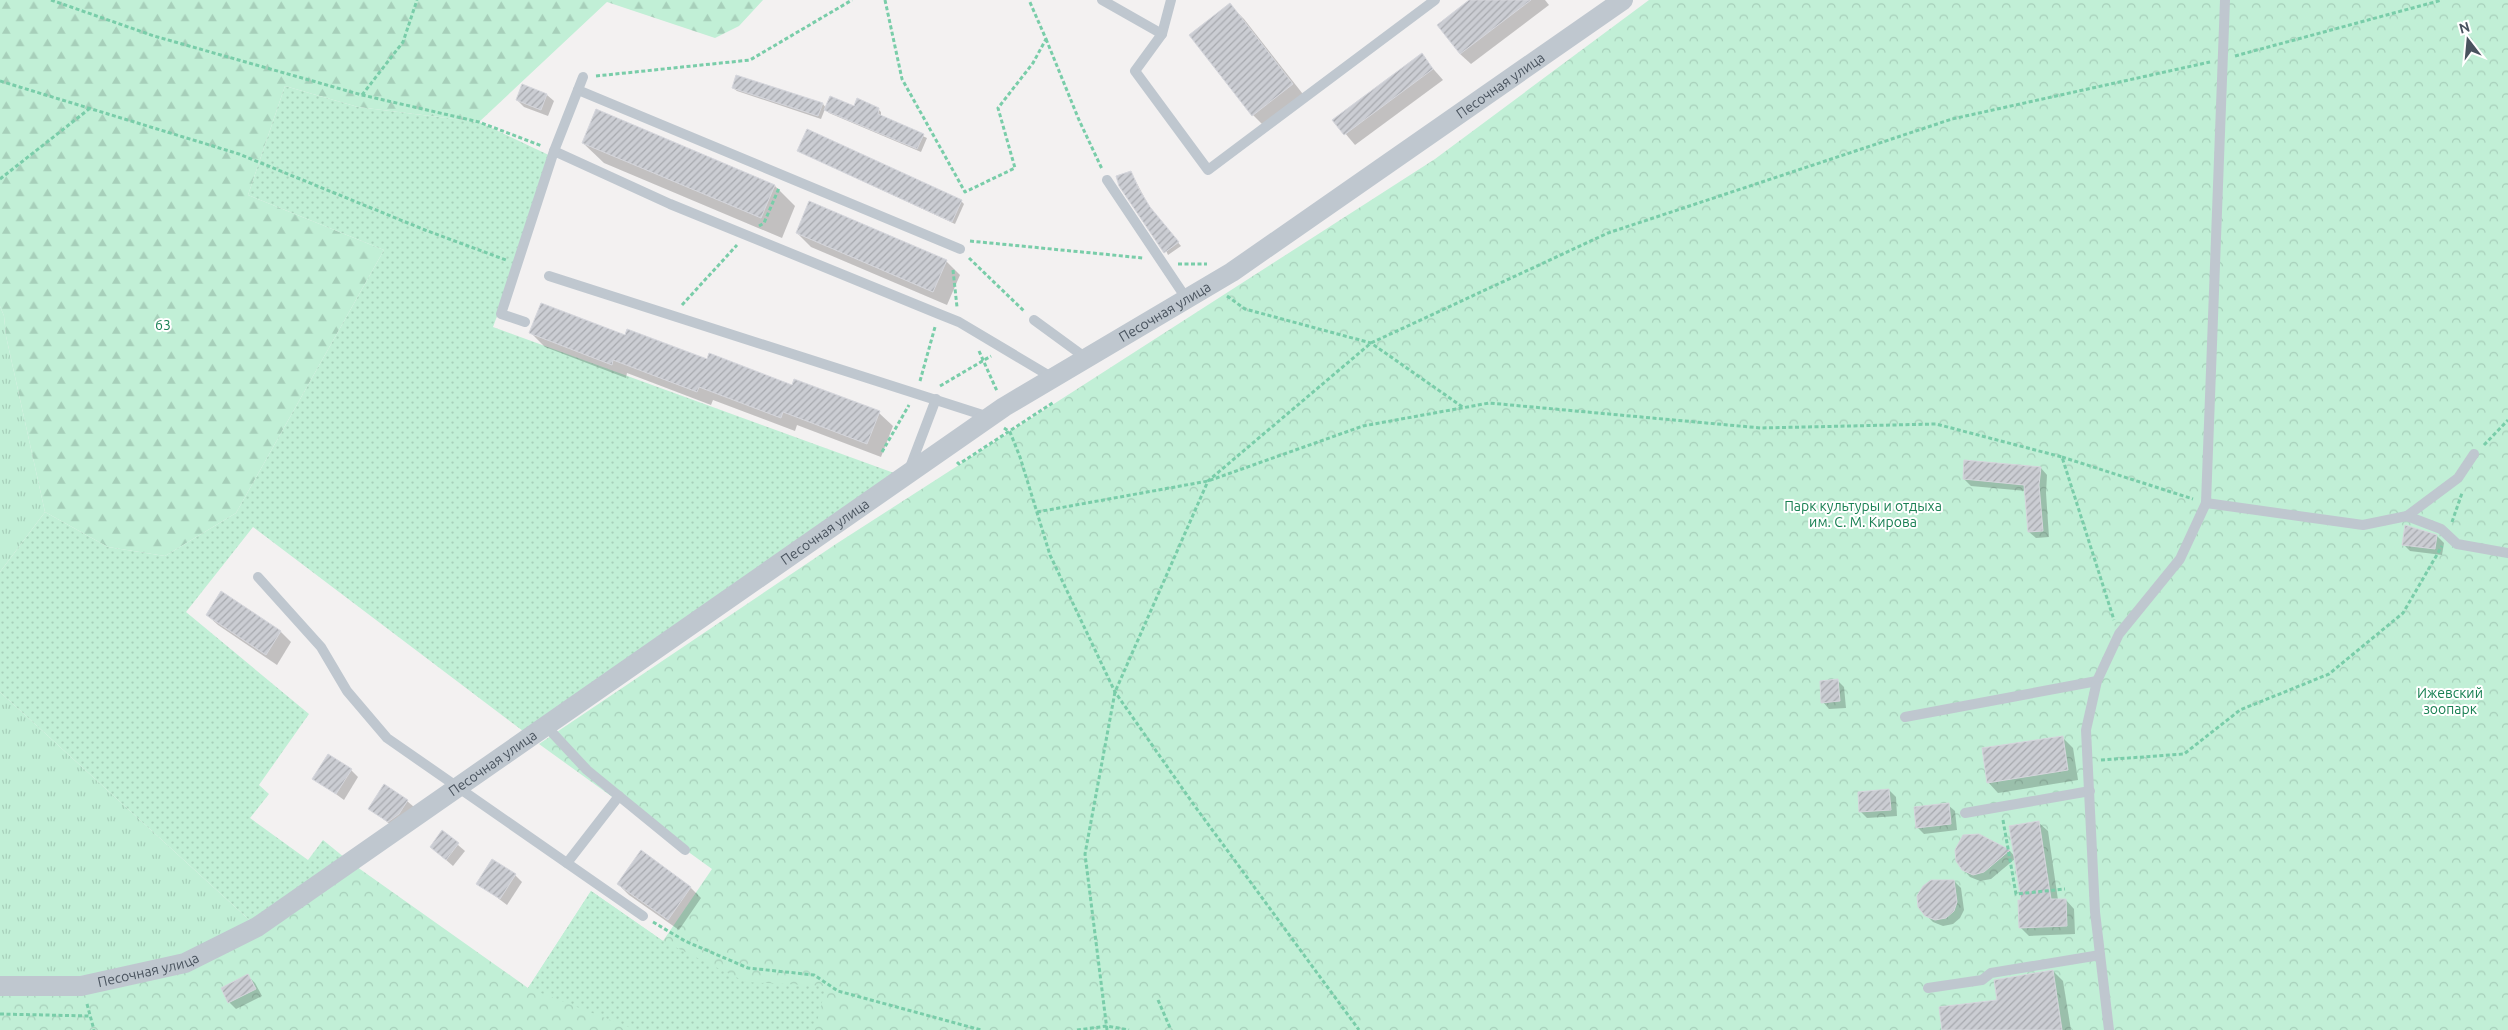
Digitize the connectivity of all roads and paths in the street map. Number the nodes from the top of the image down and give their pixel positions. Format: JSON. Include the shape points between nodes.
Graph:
{"nodes":[{"id":1,"x":51,"y":0,"type":"edge"},
{"id":2,"x":417,"y":0,"type":"edge"},
{"id":3,"x":852,"y":0,"type":"edge"},
{"id":4,"x":885,"y":0,"type":"edge"},
{"id":5,"x":1029,"y":0,"type":"edge"},
{"id":6,"x":1102,"y":0,"type":"edge"},
{"id":7,"x":1171,"y":0,"type":"edge"},
{"id":8,"x":1435,"y":0,"type":"edge"},
{"id":9,"x":1624,"y":0,"type":"edge"},
{"id":10,"x":2225,"y":0,"type":"edge"},
{"id":11,"x":2442,"y":0,"type":"edge"},
{"id":12,"x":1113,"y":3,"type":"edge"},
{"id":13,"x":1162,"y":34,"type":"junction"},
{"id":14,"x":1046,"y":39,"type":"junction"},
{"id":15,"x":2222,"y":59,"type":"junction"},
{"id":16,"x":583,"y":77,"type":"joint"},
{"id":17,"x":0,"y":81,"type":"edge"},
{"id":18,"x":578,"y":90,"type":"junction"},
{"id":19,"x":362,"y":95,"type":"junction"},
{"id":20,"x":89,"y":109,"type":"junction"},
{"id":21,"x":554,"y":151,"type":"junction"},
{"id":22,"x":785,"y":176,"type":"junction"},
{"id":23,"x":0,"y":179,"type":"edge"},
{"id":24,"x":1107,"y":180,"type":"joint"},
{"id":25,"x":746,"y":235,"type":"junction"},
{"id":26,"x":961,"y":245,"type":"junction"},
{"id":27,"x":1160,"y":259,"type":"junction"},
{"id":28,"x":517,"y":264,"type":"junction"},
{"id":29,"x":1195,"y":264,"type":"junction"},
{"id":30,"x":1232,"y":272,"type":"junction"},
{"id":31,"x":549,"y":276,"type":"dead end"},
{"id":32,"x":1212,"y":283,"type":"junction"},
{"id":33,"x":1186,"y":298,"type":"junction"},
{"id":34,"x":939,"y":314,"type":"junction"},
{"id":35,"x":673,"y":315,"type":"junction"},
{"id":36,"x":1034,"y":320,"type":"joint"},
{"id":37,"x":525,"y":322,"type":"dead end"},
{"id":38,"x":1371,"y":343,"type":"junction"},
{"id":39,"x":1003,"y":349,"type":"junction"},
{"id":40,"x":1086,"y":358,"type":"junction"},
{"id":41,"x":1053,"y":378,"type":"junction"},
{"id":42,"x":920,"y":394,"type":"junction"},
{"id":43,"x":936,"y":399,"type":"junction"},
{"id":44,"x":1464,"y":408,"type":"junction"},
{"id":45,"x":990,"y":417,"type":"junction"},
{"id":46,"x":2508,"y":420,"type":"edge"},
{"id":47,"x":882,"y":452,"type":"dead end"},
{"id":48,"x":2474,"y":454,"type":"joint"},
{"id":49,"x":2062,"y":457,"type":"junction"},
{"id":50,"x":907,"y":475,"type":"junction"},
{"id":51,"x":1208,"y":481,"type":"junction"},
{"id":52,"x":2463,"y":490,"type":"dead end"},
{"id":53,"x":2206,"y":503,"type":"junction"},
{"id":54,"x":1037,"y":512,"type":"junction"},
{"id":55,"x":2407,"y":516,"type":"junction"},
{"id":56,"x":2448,"y":536,"type":"junction"},
{"id":57,"x":2508,"y":553,"type":"edge"},
{"id":58,"x":258,"y":577,"type":"dead end"},
{"id":59,"x":2119,"y":634,"type":"junction"},
{"id":60,"x":2097,"y":682,"type":"junction"},
{"id":61,"x":1115,"y":692,"type":"junction"},
{"id":62,"x":1905,"y":717,"type":"dead end"},
{"id":63,"x":546,"y":726,"type":"junction"},
{"id":64,"x":2088,"y":761,"type":"junction"},
{"id":65,"x":459,"y":786,"type":"junction"},
{"id":66,"x":2090,"y":791,"type":"junction"},
{"id":67,"x":619,"y":796,"type":"junction"},
{"id":68,"x":2001,"y":807,"type":"junction"},
{"id":69,"x":1965,"y":813,"type":"dead end"},
{"id":70,"x":685,"y":850,"type":"dead end"},
{"id":71,"x":567,"y":863,"type":"junction"},
{"id":72,"x":2065,"y":889,"type":"dead end"},
{"id":73,"x":642,"y":916,"type":"joint"},
{"id":74,"x":2100,"y":955,"type":"junction"},
{"id":75,"x":0,"y":986,"type":"edge"},
{"id":76,"x":81,"y":986,"type":"junction"},
{"id":77,"x":1928,"y":988,"type":"dead end"},
{"id":78,"x":1158,"y":1000,"type":"dead end"},
{"id":79,"x":0,"y":1014,"type":"edge"},
{"id":80,"x":90,"y":1016,"type":"junction"},
{"id":81,"x":1107,"y":1028,"type":"edge"},
{"id":82,"x":94,"y":1030,"type":"edge"},
{"id":83,"x":981,"y":1030,"type":"edge"},
{"id":84,"x":1077,"y":1030,"type":"edge"},
{"id":85,"x":1129,"y":1030,"type":"edge"},
{"id":86,"x":1171,"y":1030,"type":"edge"},
{"id":87,"x":1359,"y":1030,"type":"edge"},
{"id":88,"x":2109,"y":1030,"type":"edge"}],
"edges":[{"from":1,"to":19,"type":"path","via":[[154,36]]},
{"from":2,"to":19,"type":"path","via":[[403,42]]},
{"from":3,"to":16,"type":"path","via":[[750,60]]},
{"from":4,"to":14,"type":"path","via":[[902,79],[965,192],[1015,168],[998,108],[1033,63]]},
{"from":5,"to":14,"type":"path"},
{"from":6,"to":12,"type":"lane"},
{"from":7,"to":13,"type":"lane"},
{"from":8,"to":13,"type":"lane","via":[[1208,170],[1135,71]]},
{"from":9,"to":30,"type":"street","name":"Песочная улица"},
{"from":10,"to":15,"type":"lane"},
{"from":11,"to":15,"type":"path"},
{"from":12,"to":13,"type":"lane"},
{"from":14,"to":24,"type":"path"},
{"from":15,"to":38,"type":"path","via":[[1952,119],[1608,233]]},
{"from":15,"to":53,"type":"lane"},
{"from":16,"to":18,"type":"lane"},
{"from":17,"to":20,"type":"path"},
{"from":18,"to":21,"type":"lane"},
{"from":18,"to":22,"type":"lane"},
{"from":19,"to":21,"type":"path","via":[[479,122]]},
{"from":20,"to":23,"type":"path"},
{"from":20,"to":28,"type":"path","via":[[238,154]]},
{"from":21,"to":25,"type":"lane"},
{"from":21,"to":28,"type":"lane"},
{"from":22,"to":25,"type":"path","via":[[764,222]]},
{"from":22,"to":26,"type":"lane"},
{"from":24,"to":27,"type":"lane"},
{"from":25,"to":34,"type":"lane"},
{"from":25,"to":35,"type":"path"},
{"from":26,"to":27,"type":"path"},
{"from":26,"to":36,"type":"path"},
{"from":27,"to":29,"type":"path","via":[[1170,264]]},
{"from":27,"to":33,"type":"lane"},
{"from":28,"to":37,"type":"lane","via":[[501,314]]},
{"from":29,"to":30,"type":"path","via":[[1216,264]]},
{"from":29,"to":32,"type":"path"},
{"from":30,"to":32,"type":"street","name":"Песочная улица"},
{"from":31,"to":35,"type":"lane"},
{"from":32,"to":33,"type":"street","name":"Песочная улица"},
{"from":32,"to":38,"type":"path","via":[[1245,309]]},
{"from":33,"to":40,"type":"street","name":"Песочная улица"},
{"from":34,"to":39,"type":"lane"},
{"from":34,"to":42,"type":"path"},
{"from":35,"to":42,"type":"lane"},
{"from":36,"to":40,"type":"lane"},
{"from":38,"to":44,"type":"path"},
{"from":38,"to":51,"type":"path"},
{"from":39,"to":41,"type":"lane"},
{"from":39,"to":42,"type":"path"},
{"from":40,"to":41,"type":"street","name":"Песочная улица"},
{"from":41,"to":45,"type":"street","name":"Песочная улица"},
{"from":42,"to":43,"type":"lane"},
{"from":42,"to":47,"type":"path"},
{"from":43,"to":45,"type":"lane"},
{"from":43,"to":50,"type":"lane"},
{"from":44,"to":49,"type":"path","via":[[1489,403],[1762,428],[1936,424]]},
{"from":44,"to":51,"type":"path","via":[[1363,426]]},
{"from":45,"to":50,"type":"street","name":"Песочная улица"},
{"from":45,"to":54,"type":"path","via":[[1010,432]]},
{"from":46,"to":48,"type":"path"},
{"from":48,"to":55,"type":"lane","via":[[2458,478]]},
{"from":49,"to":53,"type":"path"},
{"from":49,"to":59,"type":"path"},
{"from":50,"to":63,"type":"street","name":"Песочная улица"},
{"from":51,"to":54,"type":"path"},
{"from":51,"to":61,"type":"path"},
{"from":52,"to":56,"type":"path"},
{"from":53,"to":55,"type":"lane","via":[[2363,525]]},
{"from":53,"to":59,"type":"lane","via":[[2180,559]]},
{"from":54,"to":61,"type":"path","via":[[1050,555]]},
{"from":55,"to":56,"type":"lane","via":[[2441,529]]},
{"from":56,"to":57,"type":"lane","via":[[2457,544]]},
{"from":56,"to":64,"type":"path","via":[[2404,613],[2329,674],[2240,710],[2184,754]]},
{"from":58,"to":65,"type":"lane","via":[[322,647],[348,691],[387,738]]},
{"from":59,"to":60,"type":"lane"},
{"from":60,"to":62,"type":"lane"},
{"from":60,"to":64,"type":"lane","via":[[2086,730]]},
{"from":61,"to":81,"type":"path","via":[[1085,854]]},
{"from":61,"to":87,"type":"path"},
{"from":63,"to":65,"type":"street","name":"Песочная улица"},
{"from":63,"to":67,"type":"lane","via":[[587,770]]},
{"from":64,"to":66,"type":"lane"},
{"from":65,"to":71,"type":"lane"},
{"from":65,"to":76,"type":"street","name":"Песочная улица","via":[[257,927],[185,963]]},
{"from":66,"to":68,"type":"lane"},
{"from":66,"to":74,"type":"lane"},
{"from":67,"to":70,"type":"lane"},
{"from":67,"to":71,"type":"lane"},
{"from":68,"to":69,"type":"lane"},
{"from":68,"to":72,"type":"path","via":[[2016,894]]},
{"from":71,"to":73,"type":"lane"},
{"from":73,"to":83,"type":"path","via":[[685,941],[748,968],[814,975],[838,991]]},
{"from":74,"to":77,"type":"lane","via":[[1991,973],[1982,980]]},
{"from":74,"to":88,"type":"lane"},
{"from":75,"to":76,"type":"street","name":"Песочная улица"},
{"from":76,"to":80,"type":"path"},
{"from":78,"to":86,"type":"path"},
{"from":79,"to":80,"type":"path"},
{"from":80,"to":82,"type":"path"},
{"from":81,"to":84,"type":"path"},
{"from":81,"to":85,"type":"path"}]}
